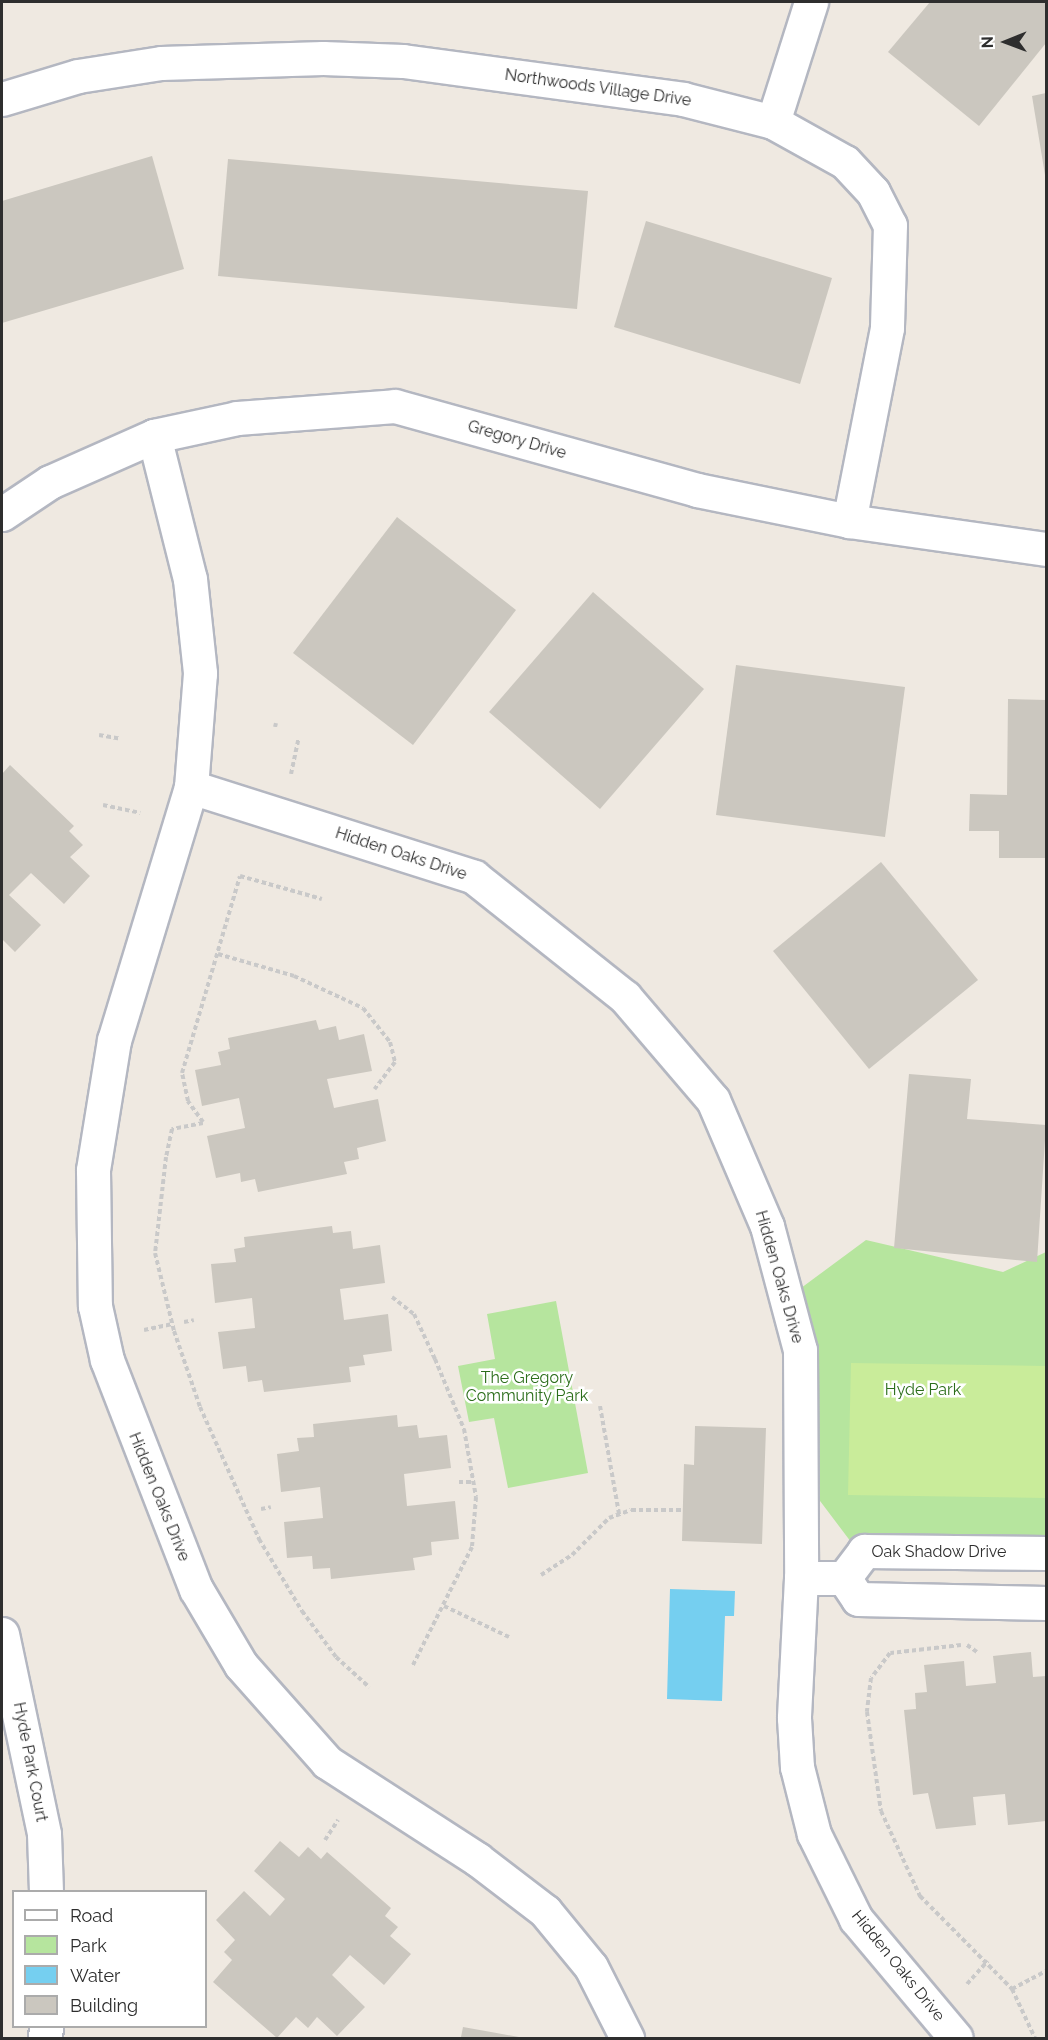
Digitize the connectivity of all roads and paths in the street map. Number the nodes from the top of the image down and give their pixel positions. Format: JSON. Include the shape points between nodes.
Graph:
{"nodes":[{"id":1,"x":811,"y":2,"type":"edge"},
{"id":2,"x":2,"y":99,"type":"edge"},
{"id":3,"x":773,"y":122,"type":"junction"},
{"id":4,"x":154,"y":436,"type":"junction"},
{"id":5,"x":2,"y":514,"type":"edge"},
{"id":6,"x":849,"y":521,"type":"junction"},
{"id":7,"x":1047,"y":549,"type":"edge"},
{"id":8,"x":99,"y":735,"type":"dead end"},
{"id":9,"x":121,"y":738,"type":"dead end"},
{"id":10,"x":298,"y":740,"type":"dead end"},
{"id":11,"x":297,"y":748,"type":"dead end"},
{"id":12,"x":191,"y":787,"type":"junction"},
{"id":13,"x":103,"y":805,"type":"dead end"},
{"id":14,"x":110,"y":807,"type":"dead end"},
{"id":15,"x":322,"y":899,"type":"dead end"},
{"id":16,"x":218,"y":954,"type":"junction"},
{"id":17,"x":375,"y":1089,"type":"dead end"},
{"id":18,"x":392,"y":1297,"type":"dead end"},
{"id":19,"x":194,"y":1320,"type":"dead end"},
{"id":20,"x":184,"y":1322,"type":"dead end"},
{"id":21,"x":172,"y":1324,"type":"junction"},
{"id":22,"x":162,"y":1326,"type":"dead end"},
{"id":23,"x":600,"y":1406,"type":"dead end"},
{"id":24,"x":459,"y":1482,"type":"dead end"},
{"id":25,"x":474,"y":1482,"type":"junction"},
{"id":26,"x":271,"y":1507,"type":"dead end"},
{"id":27,"x":261,"y":1509,"type":"dead end"},
{"id":28,"x":682,"y":1510,"type":"dead end"},
{"id":29,"x":619,"y":1514,"type":"junction"},
{"id":30,"x":1047,"y":1553,"type":"edge"},
{"id":31,"x":541,"y":1575,"type":"dead end"},
{"id":32,"x":801,"y":1578,"type":"junction"},
{"id":33,"x":839,"y":1578,"type":"junction"},
{"id":34,"x":1047,"y":1603,"type":"edge"},
{"id":35,"x":444,"y":1606,"type":"junction"},
{"id":36,"x":2,"y":1634,"type":"edge"},
{"id":37,"x":509,"y":1637,"type":"dead end"},
{"id":38,"x":976,"y":1652,"type":"dead end"},
{"id":39,"x":413,"y":1665,"type":"dead end"},
{"id":40,"x":369,"y":1687,"type":"dead end"},
{"id":41,"x":328,"y":1834,"type":"dead end"},
{"id":42,"x":325,"y":1840,"type":"dead end"},
{"id":43,"x":46,"y":1890,"type":"edge"},
{"id":44,"x":988,"y":1961,"type":"junction"},
{"id":45,"x":983,"y":1966,"type":"dead end"},
{"id":46,"x":1047,"y":1971,"type":"edge"},
{"id":47,"x":1012,"y":1989,"type":"junction"},
{"id":48,"x":627,"y":2038,"type":"edge"},
{"id":49,"x":956,"y":2038,"type":"edge"},
{"id":50,"x":1035,"y":2038,"type":"edge"}],
"edges":[{"from":1,"to":3,"type":"street"},
{"from":2,"to":3,"type":"street","name":"Northwoods Village Drive","via":[[78,76],[161,63],[323,58],[403,62],[683,99]]},
{"from":3,"to":6,"type":"street","name":"Northwoods Village Drive","via":[[845,162],[873,192],[890,225],[887,328]]},
{"from":4,"to":5,"type":"street","name":"Gregory Drive","via":[[50,482]]},
{"from":4,"to":6,"type":"street","name":"Gregory Drive","via":[[237,418],[394,406],[697,490]]},
{"from":4,"to":12,"type":"street","name":"Hidden Oaks Drive","via":[[190,579],[200,673]]},
{"from":6,"to":7,"type":"street","name":"Gregory Drive"},
{"from":8,"to":9,"type":"path"},
{"from":10,"to":11,"type":"path"},
{"from":12,"to":32,"type":"street","name":"Hidden Oaks Drive","via":[[474,877],[626,997],[713,1100],[767,1226],[800,1350]]},
{"from":12,"to":48,"type":"street","name":"Hidden Oaks Drive","via":[[114,1040],[102,1102],[90,1246],[95,1306],[107,1360],[196,1589],[241,1665],[327,1762],[477,1859],[553,1918],[591,1967]]},
{"from":13,"to":14,"type":"path"},
{"from":15,"to":16,"type":"path","via":[[240,876]]},
{"from":16,"to":17,"type":"path","via":[[294,976],[363,1008],[390,1042],[395,1062]]},
{"from":16,"to":21,"type":"path","via":[[182,1072],[188,1101],[203,1123],[172,1129],[166,1157],[155,1253]]},
{"from":18,"to":25,"type":"path","via":[[414,1314],[435,1359],[464,1429]]},
{"from":19,"to":20,"type":"path"},
{"from":21,"to":22,"type":"path"},
{"from":21,"to":40,"type":"path","via":[[200,1407],[259,1539],[302,1611],[336,1657]]},
{"from":23,"to":29,"type":"path"},
{"from":24,"to":25,"type":"path"},
{"from":25,"to":35,"type":"path","via":[[472,1547]]},
{"from":26,"to":27,"type":"path"},
{"from":28,"to":29,"type":"path"},
{"from":29,"to":31,"type":"path"},
{"from":30,"to":33,"type":"street","name":"Oak Shadow Drive","via":[[864,1551]]},
{"from":32,"to":33,"type":"street"},
{"from":32,"to":49,"type":"street","name":"Hidden Oaks Drive","via":[[794,1718],[797,1767],[814,1834],[856,1919]]},
{"from":33,"to":34,"type":"street","via":[[858,1599]]},
{"from":35,"to":37,"type":"path"},
{"from":35,"to":39,"type":"path"},
{"from":36,"to":43,"type":"street","name":"Hyde Park Court","via":[[42,1822]]},
{"from":38,"to":44,"type":"path","via":[[965,1644],[890,1653],[871,1678],[867,1712],[881,1811],[920,1896]]},
{"from":41,"to":42,"type":"path"},
{"from":44,"to":45,"type":"path"},
{"from":44,"to":47,"type":"path"},
{"from":46,"to":47,"type":"path"},
{"from":47,"to":50,"type":"path"}]}
